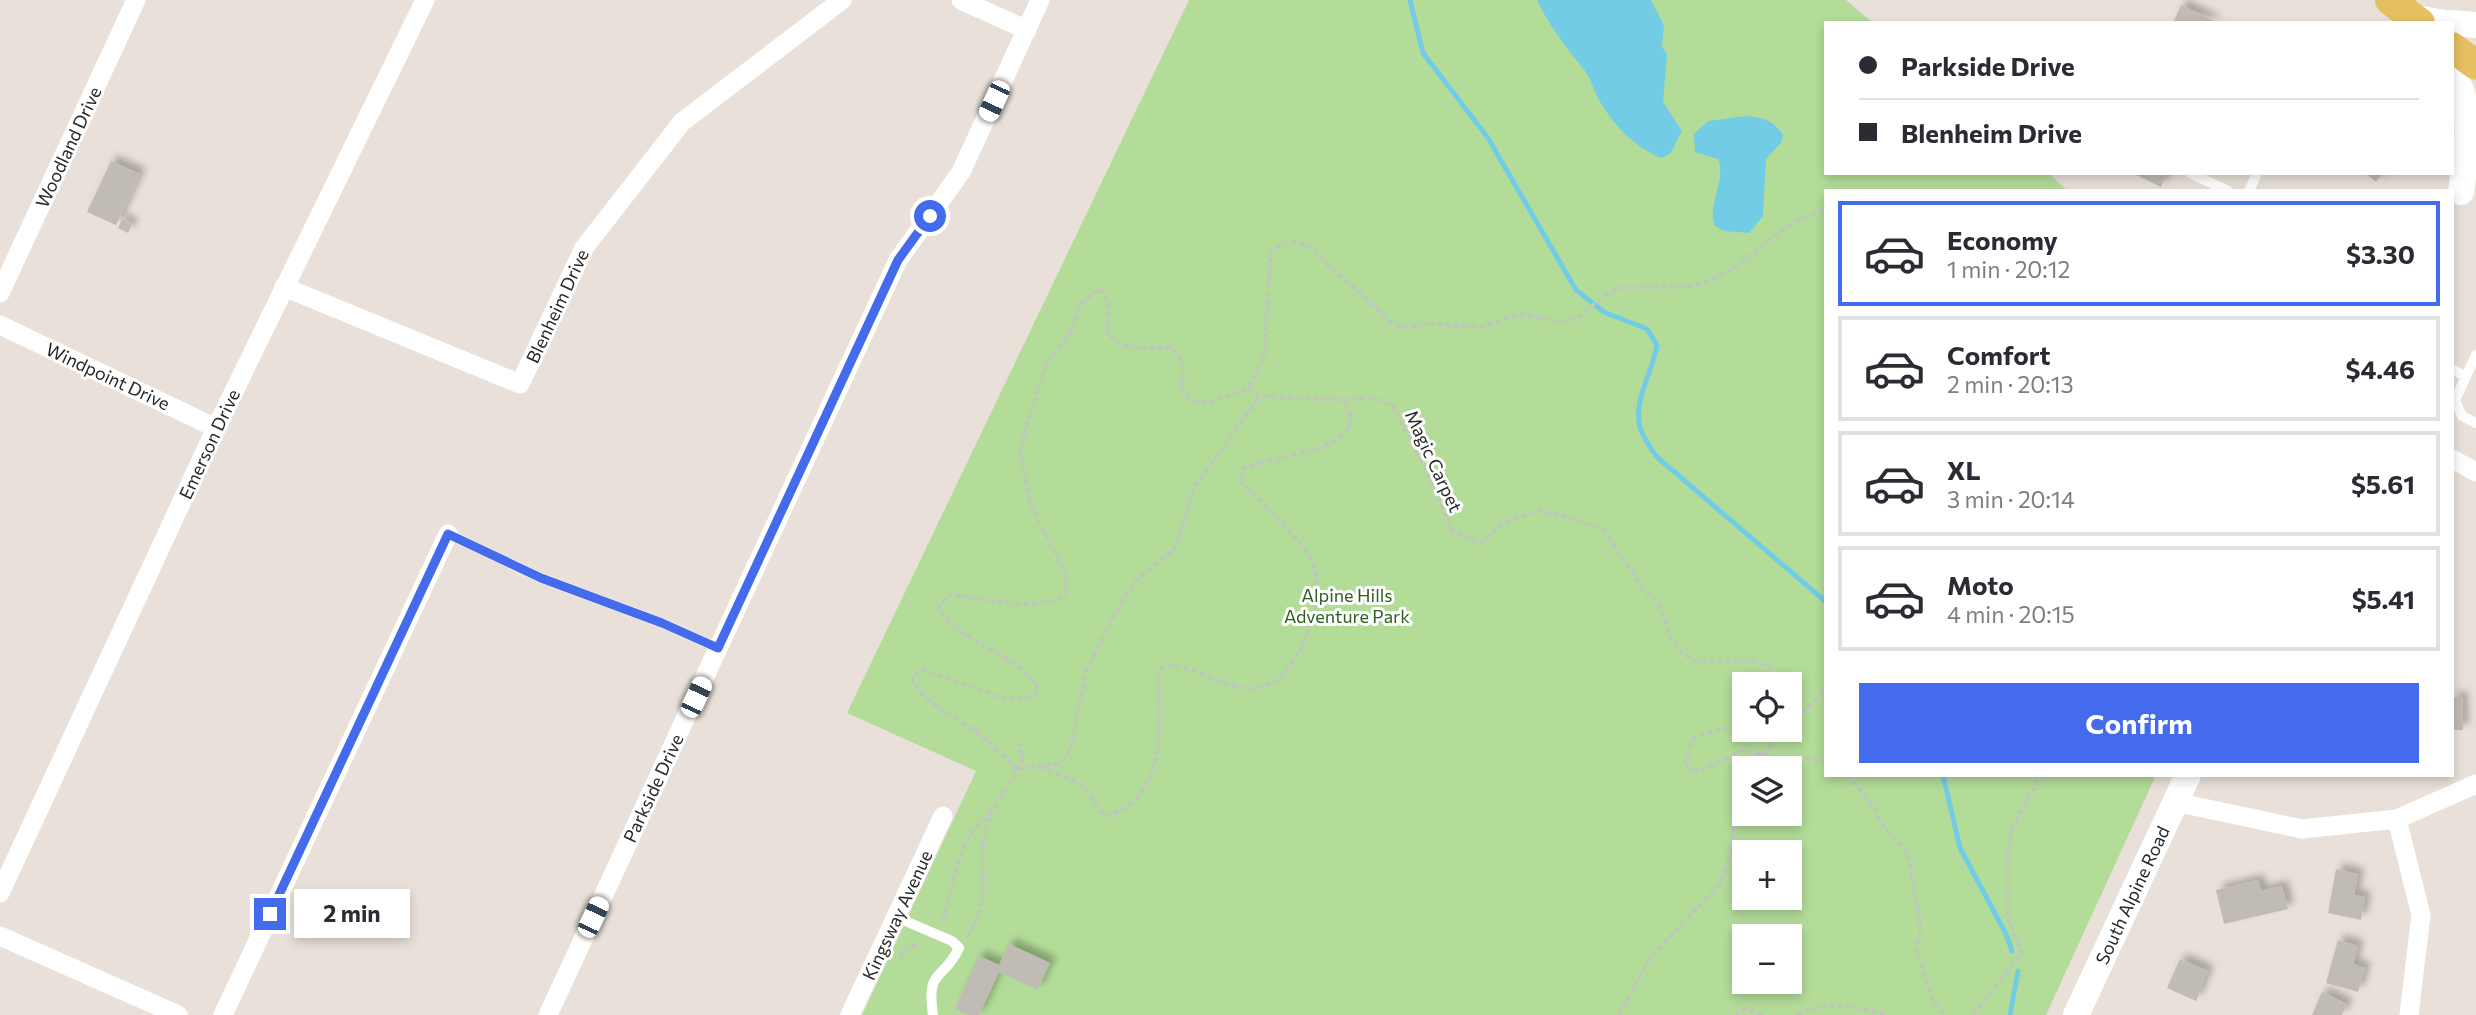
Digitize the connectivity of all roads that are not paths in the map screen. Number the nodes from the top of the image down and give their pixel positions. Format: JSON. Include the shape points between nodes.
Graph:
{"nodes":[{"id":1,"x":136,"y":0,"type":"edge"},
{"id":2,"x":425,"y":0,"type":"edge"},
{"id":3,"x":842,"y":0,"type":"edge"},
{"id":4,"x":961,"y":0,"type":"edge"},
{"id":5,"x":1040,"y":0,"type":"edge"},
{"id":6,"x":2410,"y":16,"type":"edge"},
{"id":7,"x":2434,"y":21,"type":"edge"},
{"id":8,"x":2454,"y":23,"type":"edge"},
{"id":9,"x":2476,"y":25,"type":"edge"},
{"id":10,"x":1027,"y":30,"type":"junction"},
{"id":11,"x":2454,"y":48,"type":"edge"},
{"id":12,"x":2476,"y":65,"type":"edge"},
{"id":13,"x":2454,"y":76,"type":"edge"},
{"id":14,"x":2476,"y":158,"type":"edge"},
{"id":15,"x":2194,"y":175,"type":"edge"},
{"id":16,"x":2224,"y":189,"type":"edge"},
{"id":17,"x":2463,"y":194,"type":"edge"},
{"id":18,"x":284,"y":287,"type":"junction"},
{"id":19,"x":0,"y":293,"type":"edge"},
{"id":20,"x":0,"y":325,"type":"edge"},
{"id":21,"x":2476,"y":355,"type":"edge"},
{"id":22,"x":2454,"y":370,"type":"edge"},
{"id":23,"x":2466,"y":377,"type":"junction"},
{"id":24,"x":2476,"y":423,"type":"edge"},
{"id":25,"x":216,"y":428,"type":"junction"},
{"id":26,"x":2454,"y":460,"type":"edge"},
{"id":27,"x":2476,"y":472,"type":"edge"},
{"id":28,"x":448,"y":534,"type":"joint"},
{"id":29,"x":718,"y":648,"type":"junction"},
{"id":30,"x":2187,"y":777,"type":"edge"},
{"id":31,"x":2476,"y":784,"type":"edge"},
{"id":32,"x":2175,"y":802,"type":"junction"},
{"id":33,"x":943,"y":816,"type":"dead end"},
{"id":34,"x":2397,"y":819,"type":"junction"},
{"id":35,"x":0,"y":893,"type":"edge"},
{"id":36,"x":897,"y":917,"type":"junction"},
{"id":37,"x":0,"y":936,"type":"edge"},
{"id":38,"x":178,"y":1015,"type":"edge"},
{"id":39,"x":223,"y":1015,"type":"edge"},
{"id":40,"x":548,"y":1015,"type":"edge"},
{"id":41,"x":850,"y":1015,"type":"edge"},
{"id":42,"x":933,"y":1015,"type":"edge"},
{"id":43,"x":2076,"y":1015,"type":"edge"},
{"id":44,"x":2409,"y":1015,"type":"edge"}],
"edges":[{"from":1,"to":19,"type":"street","name":"Woodland Drive"},
{"from":2,"to":18,"type":"street","name":"Emerson Drive"},
{"from":3,"to":18,"type":"street","name":"Blenheim Drive","via":[[682,122],[584,248],[520,384]]},
{"from":4,"to":10,"type":"street"},
{"from":5,"to":10,"type":"street","name":"Parkside Drive"},
{"from":6,"to":7,"type":"main road"},
{"from":8,"to":9,"type":"main road"},
{"from":10,"to":29,"type":"street","name":"Parkside Drive","via":[[961,172],[898,260]]},
{"from":11,"to":12,"type":"main road"},
{"from":13,"to":17,"type":"main road","via":[[2468,120]]},
{"from":14,"to":17,"type":"main road"},
{"from":15,"to":16,"type":"lane"},
{"from":18,"to":25,"type":"street","name":"Emerson Drive"},
{"from":20,"to":25,"type":"street","name":"Windpoint Drive"},
{"from":21,"to":23,"type":"lane"},
{"from":22,"to":23,"type":"lane"},
{"from":23,"to":24,"type":"lane","via":[[2455,400],[2462,416]]},
{"from":25,"to":35,"type":"street","name":"Emerson Drive"},
{"from":26,"to":27,"type":"street"},
{"from":28,"to":29,"type":"lane","via":[[541,578]]},
{"from":28,"to":39,"type":"street"},
{"from":29,"to":40,"type":"street","name":"Parkside Drive"},
{"from":30,"to":32,"type":"main road","name":"South Alpine Road"},
{"from":31,"to":34,"type":"street"},
{"from":32,"to":34,"type":"street","via":[[2302,829]]},
{"from":32,"to":43,"type":"main road","name":"South Alpine Road"},
{"from":33,"to":36,"type":"street","name":"Kingsway Avenue"},
{"from":34,"to":44,"type":"street","via":[[2421,915]]},
{"from":36,"to":41,"type":"street","name":"Kingsway Avenue"},
{"from":36,"to":42,"type":"lane","via":[[959,948],[952,963],[937,973],[930,993]]},
{"from":37,"to":38,"type":"street"}]}
